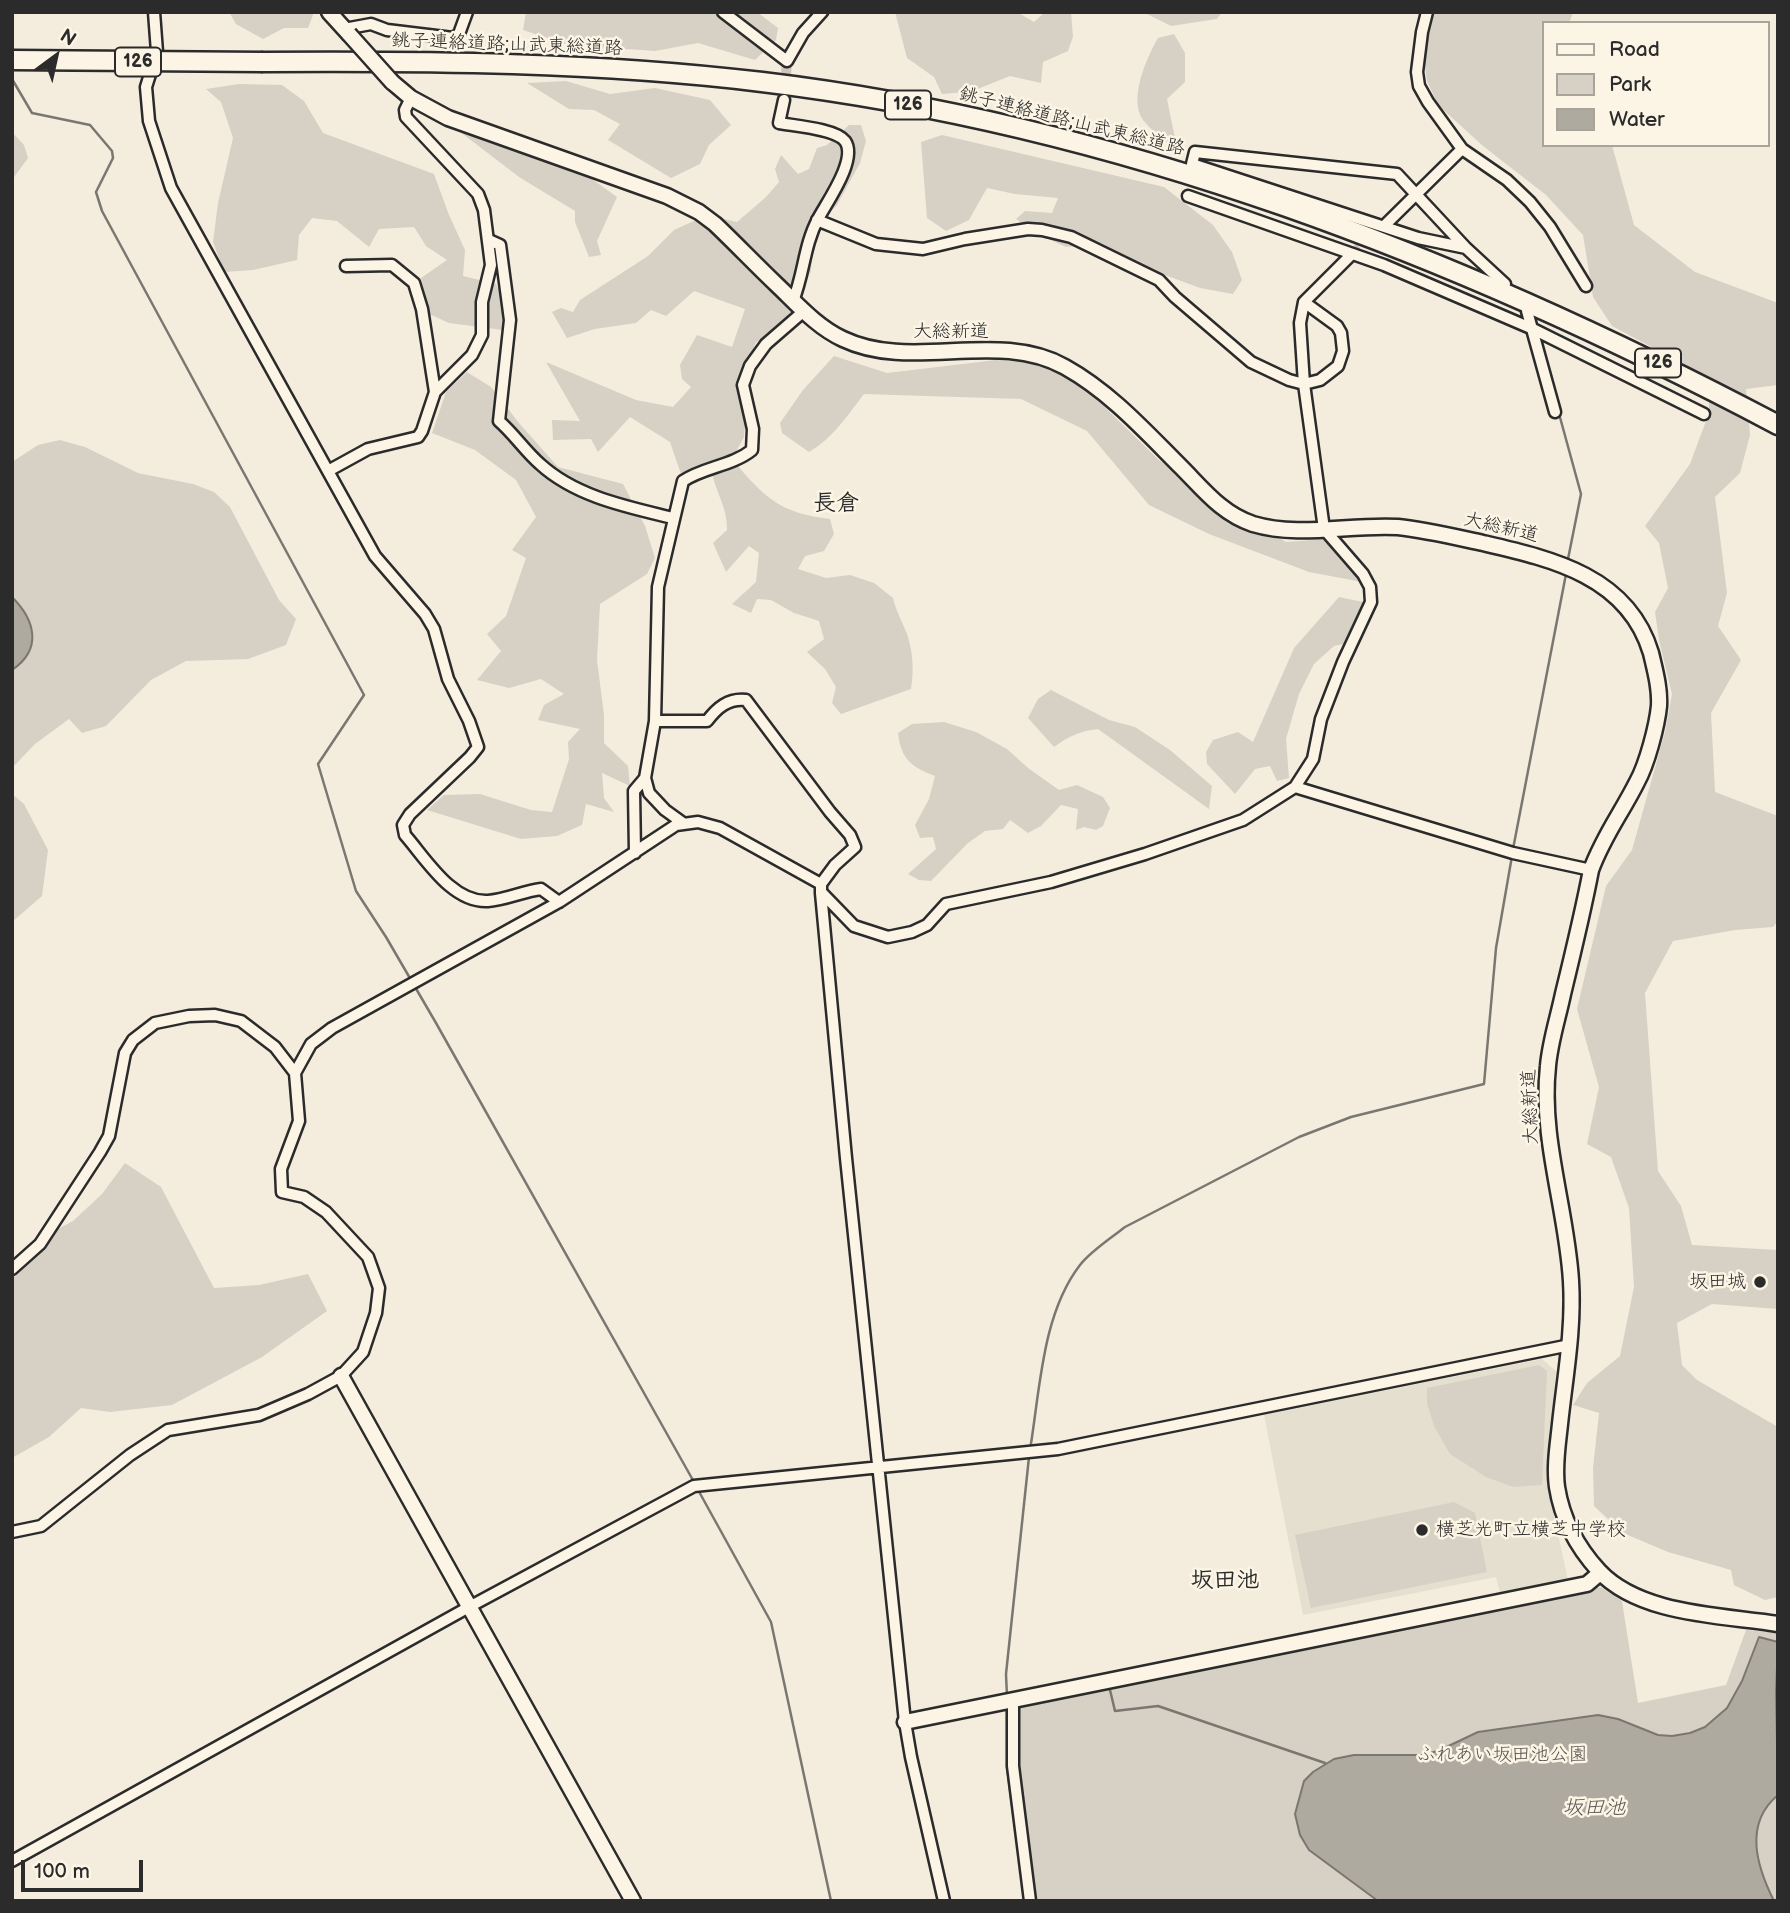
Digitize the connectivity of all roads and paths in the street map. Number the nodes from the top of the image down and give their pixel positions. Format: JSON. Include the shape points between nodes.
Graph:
{"nodes":[{"id":1,"x":155,"y":12,"type":"edge"},
{"id":2,"x":329,"y":12,"type":"edge"},
{"id":3,"x":467,"y":12,"type":"edge"},
{"id":4,"x":723,"y":12,"type":"edge"},
{"id":5,"x":822,"y":12,"type":"edge"},
{"id":6,"x":1427,"y":12,"type":"edge"},
{"id":7,"x":347,"y":32,"type":"junction"},
{"id":8,"x":12,"y":60,"type":"edge"},
{"id":9,"x":411,"y":98,"type":"junction"},
{"id":10,"x":784,"y":100,"type":"tunnel mouth"},
{"id":11,"x":1462,"y":149,"type":"junction"},
{"id":12,"x":1418,"y":194,"type":"junction"},
{"id":13,"x":1188,"y":196,"type":"dead end"},
{"id":14,"x":817,"y":220,"type":"junction"},
{"id":15,"x":1384,"y":226,"type":"junction"},
{"id":16,"x":489,"y":240,"type":"junction"},
{"id":17,"x":1466,"y":248,"type":"junction"},
{"id":18,"x":1352,"y":254,"type":"junction"},
{"id":19,"x":346,"y":266,"type":"dead end"},
{"id":20,"x":1505,"y":284,"type":"dead end"},
{"id":21,"x":1586,"y":286,"type":"dead end"},
{"id":22,"x":1304,"y":302,"type":"junction"},
{"id":23,"x":799,"y":306,"type":"junction"},
{"id":24,"x":1529,"y":306,"type":"junction"},
{"id":25,"x":1533,"y":329,"type":"junction"},
{"id":26,"x":1304,"y":384,"type":"junction"},
{"id":27,"x":435,"y":392,"type":"junction"},
{"id":28,"x":1555,"y":412,"type":"dead end"},
{"id":29,"x":1704,"y":414,"type":"dead end"},
{"id":30,"x":1778,"y":425,"type":"edge"},
{"id":31,"x":328,"y":471,"type":"junction"},
{"id":32,"x":673,"y":519,"type":"junction"},
{"id":33,"x":1324,"y":529,"type":"junction"},
{"id":34,"x":655,"y":720,"type":"junction"},
{"id":35,"x":645,"y":778,"type":"junction"},
{"id":36,"x":1296,"y":787,"type":"junction"},
{"id":37,"x":683,"y":823,"type":"junction"},
{"id":38,"x":635,"y":853,"type":"junction"},
{"id":39,"x":1591,"y":870,"type":"junction"},
{"id":40,"x":821,"y":889,"type":"junction"},
{"id":41,"x":559,"y":902,"type":"junction"},
{"id":42,"x":295,"y":1073,"type":"junction"},
{"id":43,"x":12,"y":1269,"type":"edge"},
{"id":44,"x":1570,"y":1345,"type":"junction"},
{"id":45,"x":341,"y":1376,"type":"junction"},
{"id":46,"x":878,"y":1466,"type":"junction"},
{"id":47,"x":12,"y":1532,"type":"edge"},
{"id":48,"x":1600,"y":1573,"type":"junction"},
{"id":49,"x":469,"y":1607,"type":"junction"},
{"id":50,"x":1778,"y":1624,"type":"edge"},
{"id":51,"x":1013,"y":1700,"type":"junction"},
{"id":52,"x":905,"y":1722,"type":"junction"},
{"id":53,"x":12,"y":1861,"type":"edge"},
{"id":54,"x":633,"y":1901,"type":"edge"},
{"id":55,"x":944,"y":1901,"type":"edge"},
{"id":56,"x":1030,"y":1901,"type":"edge"}],
"edges":[{"from":1,"to":31,"type":"street","via":[[157,51],[146,87],[149,121],[164,170]]},
{"from":2,"to":7,"type":"street","name":"大総新道"},
{"from":3,"to":7,"type":"street","via":[[460,34],[453,38],[371,24]]},
{"from":4,"to":5,"type":"street","via":[[787,61]]},
{"from":6,"to":11,"type":"street","via":[[1419,86]]},
{"from":7,"to":9,"type":"street","name":"大総新道","bridge":true},
{"from":8,"to":24,"type":"highway","name":"銚子連絡道路;山武東総道路","number":"126","bridge":true,"via":[[454,61],[669,73],[947,112],[1104,149],[1246,192],[1417,256]]},
{"from":9,"to":16,"type":"street","via":[[406,117],[478,194]]},
{"from":9,"to":23,"type":"street","name":"大総新道","via":[[448,118],[667,196],[699,212]]},
{"from":10,"to":14,"type":"street","via":[[779,123],[839,134],[848,144],[839,182]]},
{"from":11,"to":12,"type":"street"},
{"from":11,"to":21,"type":"street","via":[[1530,202]]},
{"from":12,"to":15,"type":"street"},
{"from":12,"to":15,"type":"street","via":[[1397,174],[1195,152],[1192,164]]},
{"from":12,"to":17,"type":"street"},
{"from":13,"to":18,"type":"street"},
{"from":14,"to":23,"type":"street","via":[[808,239]]},
{"from":14,"to":26,"type":"street","via":[[876,244],[923,249],[1028,229],[1071,237],[1160,280],[1251,362]]},
{"from":15,"to":17,"type":"street"},
{"from":16,"to":27,"type":"street","via":[[491,265],[482,302],[482,335],[472,355]]},
{"from":16,"to":32,"type":"street","via":[[500,245],[510,320],[499,421],[541,466],[575,487]]},
{"from":17,"to":20,"type":"street"},
{"from":18,"to":22,"type":"street"},
{"from":18,"to":25,"type":"street"},
{"from":19,"to":27,"type":"street","via":[[392,265],[414,283]]},
{"from":22,"to":26,"type":"street","via":[[1300,323]]},
{"from":22,"to":26,"type":"street","via":[[1337,326],[1343,351],[1338,366],[1320,380]]},
{"from":23,"to":32,"type":"street","via":[[750,366],[743,385],[753,429],[752,450],[683,481]]},
{"from":23,"to":33,"type":"street","name":"大総新道","via":[[842,339],[864,347],[1013,352],[1050,360],[1096,387],[1231,515],[1276,530]]},
{"from":24,"to":25,"type":"street"},
{"from":24,"to":30,"type":"highway","name":"銚子連絡道路;山武東総道路","number":"126","via":[[1701,384]]},
{"from":25,"to":28,"type":"street"},
{"from":25,"to":29,"type":"street"},
{"from":26,"to":33,"type":"street"},
{"from":27,"to":31,"type":"street","via":[[418,437],[368,449]]},
{"from":31,"to":41,"type":"street","via":[[375,556],[434,629],[448,679],[478,747],[410,814],[403,825],[405,835],[464,896],[488,901],[541,889]]},
{"from":32,"to":34,"type":"street","via":[[658,587]]},
{"from":33,"to":36,"type":"street","via":[[1363,574],[1371,602],[1321,719],[1313,759]]},
{"from":33,"to":39,"type":"street","name":"大総新道","via":[[1398,527],[1500,547],[1587,575],[1617,597],[1648,643],[1659,705],[1639,780],[1605,836]]},
{"from":34,"to":35,"type":"street"},
{"from":34,"to":40,"type":"street","via":[[707,721],[718,706],[746,700],[855,847],[835,865]]},
{"from":35,"to":37,"type":"street","via":[[649,793]]},
{"from":35,"to":38,"type":"street","via":[[634,791]]},
{"from":36,"to":39,"type":"street","via":[[1513,853]]},
{"from":36,"to":40,"type":"street","via":[[1243,820],[1144,854],[1051,882],[946,904],[928,925],[912,932],[888,937],[854,926]]},
{"from":37,"to":38,"type":"street"},
{"from":37,"to":40,"type":"street","via":[[720,828]]},
{"from":38,"to":41,"type":"street"},
{"from":39,"to":44,"type":"street","name":"大総新道","via":[[1548,1067],[1546,1101],[1572,1281]]},
{"from":40,"to":46,"type":"street"},
{"from":41,"to":42,"type":"street","via":[[332,1028],[311,1044]]},
{"from":42,"to":43,"type":"street","via":[[275,1047],[241,1021],[215,1014],[189,1016],[143,1030],[125,1053],[109,1136],[40,1244]]},
{"from":42,"to":45,"type":"street","via":[[299,1121],[281,1169],[282,1192],[304,1197],[326,1212],[368,1257],[379,1288],[363,1352]]},
{"from":44,"to":46,"type":"street","via":[[1058,1449]]},
{"from":44,"to":48,"type":"street","name":"大総新道","via":[[1556,1483],[1570,1531]]},
{"from":45,"to":47,"type":"street","via":[[260,1415],[168,1430],[41,1526]]},
{"from":45,"to":49,"type":"street"},
{"from":46,"to":49,"type":"street","via":[[694,1486]]},
{"from":46,"to":52,"type":"street"},
{"from":48,"to":50,"type":"street","name":"大総新道","via":[[1657,1604]]},
{"from":48,"to":51,"type":"street","via":[[1587,1584]]},
{"from":49,"to":53,"type":"street"},
{"from":49,"to":54,"type":"street"},
{"from":51,"to":52,"type":"street"},
{"from":51,"to":56,"type":"street","via":[[1013,1766]]},
{"from":52,"to":55,"type":"street"}]}
